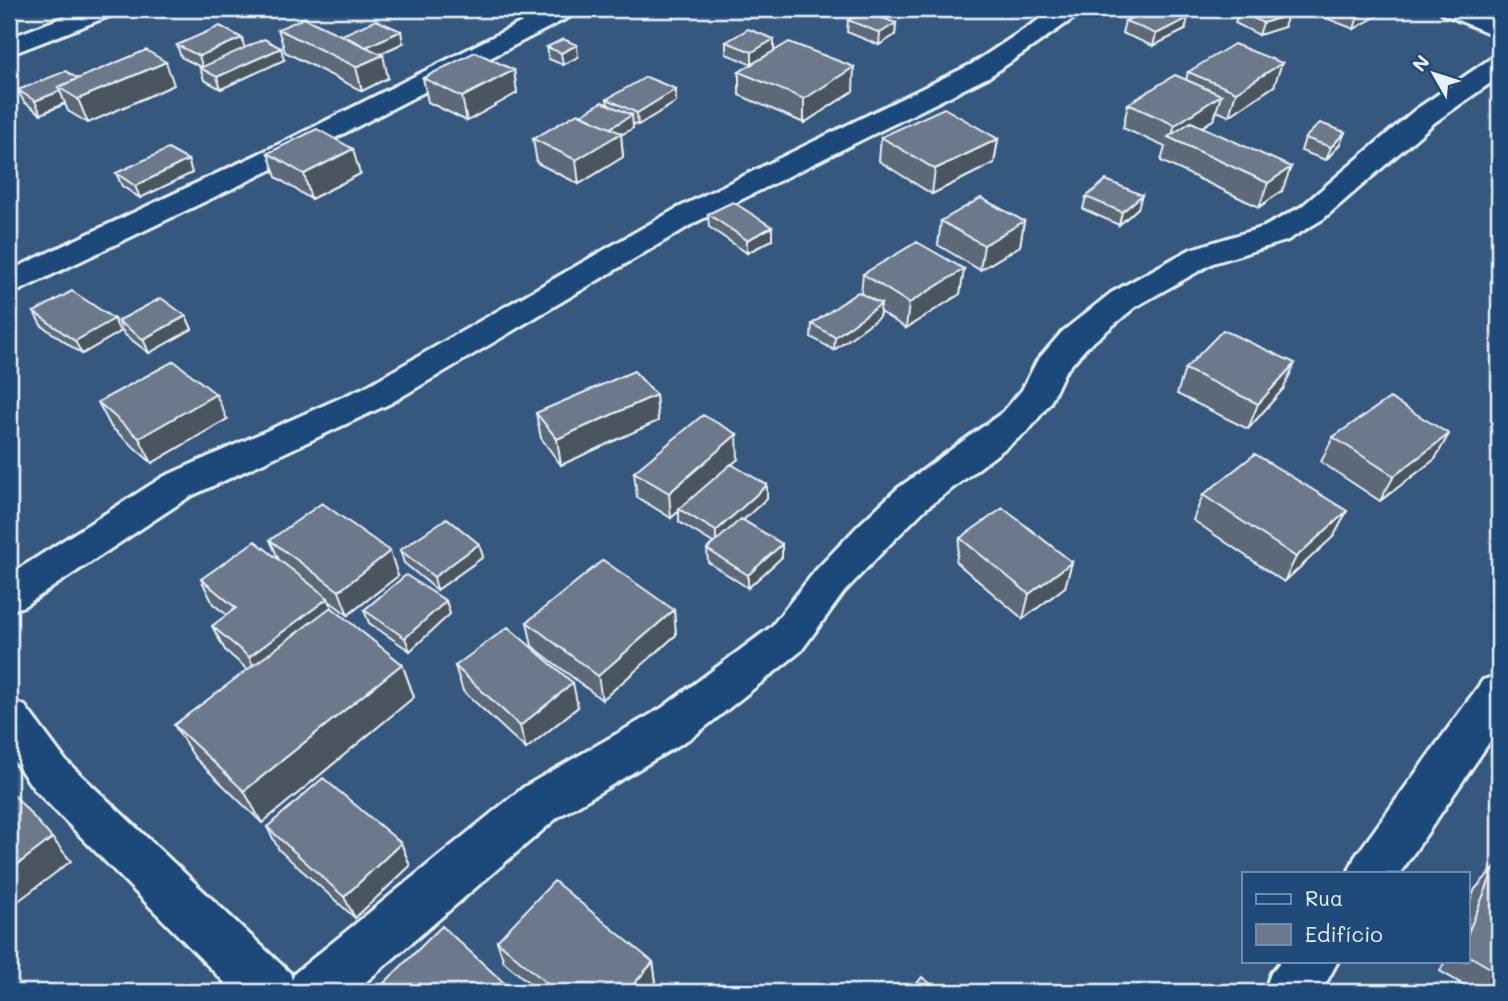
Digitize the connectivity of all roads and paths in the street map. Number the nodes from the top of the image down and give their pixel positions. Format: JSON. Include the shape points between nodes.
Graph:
{"nodes":[{"id":1,"x":106,"y":9,"type":"edge"},
{"id":2,"x":566,"y":9,"type":"edge"},
{"id":3,"x":1071,"y":9,"type":"edge"},
{"id":4,"x":1452,"y":9,"type":"edge"},
{"id":5,"x":1499,"y":30,"type":"edge"},
{"id":6,"x":9,"y":47,"type":"edge"},
{"id":7,"x":1499,"y":65,"type":"edge"},
{"id":8,"x":9,"y":283,"type":"edge"},
{"id":9,"x":9,"y":595,"type":"edge"},
{"id":10,"x":1499,"y":693,"type":"edge"},
{"id":11,"x":9,"y":719,"type":"edge"},
{"id":12,"x":1373,"y":872,"type":"edge"},
{"id":13,"x":1311,"y":962,"type":"edge"},
{"id":14,"x":271,"y":992,"type":"edge"},
{"id":15,"x":314,"y":992,"type":"edge"},
{"id":16,"x":1290,"y":992,"type":"edge"}],
"edges":[{"from":1,"to":6,"type":"street"},
{"from":2,"to":8,"type":"street","via":[[294,148]]},
{"from":3,"to":9,"type":"street","via":[[981,70],[685,216],[378,395],[176,487]]},
{"from":4,"to":5,"type":"street"},
{"from":7,"to":15,"type":"street","via":[[1425,116],[1312,213],[1275,234],[1202,256],[1123,299],[1074,340],[1016,421],[911,499],[872,537],[830,580],[786,639],[678,722],[541,802]]},
{"from":10,"to":12,"type":"street"},
{"from":11,"to":14,"type":"street","via":[[50,775]]},
{"from":13,"to":16,"type":"street"}]}
